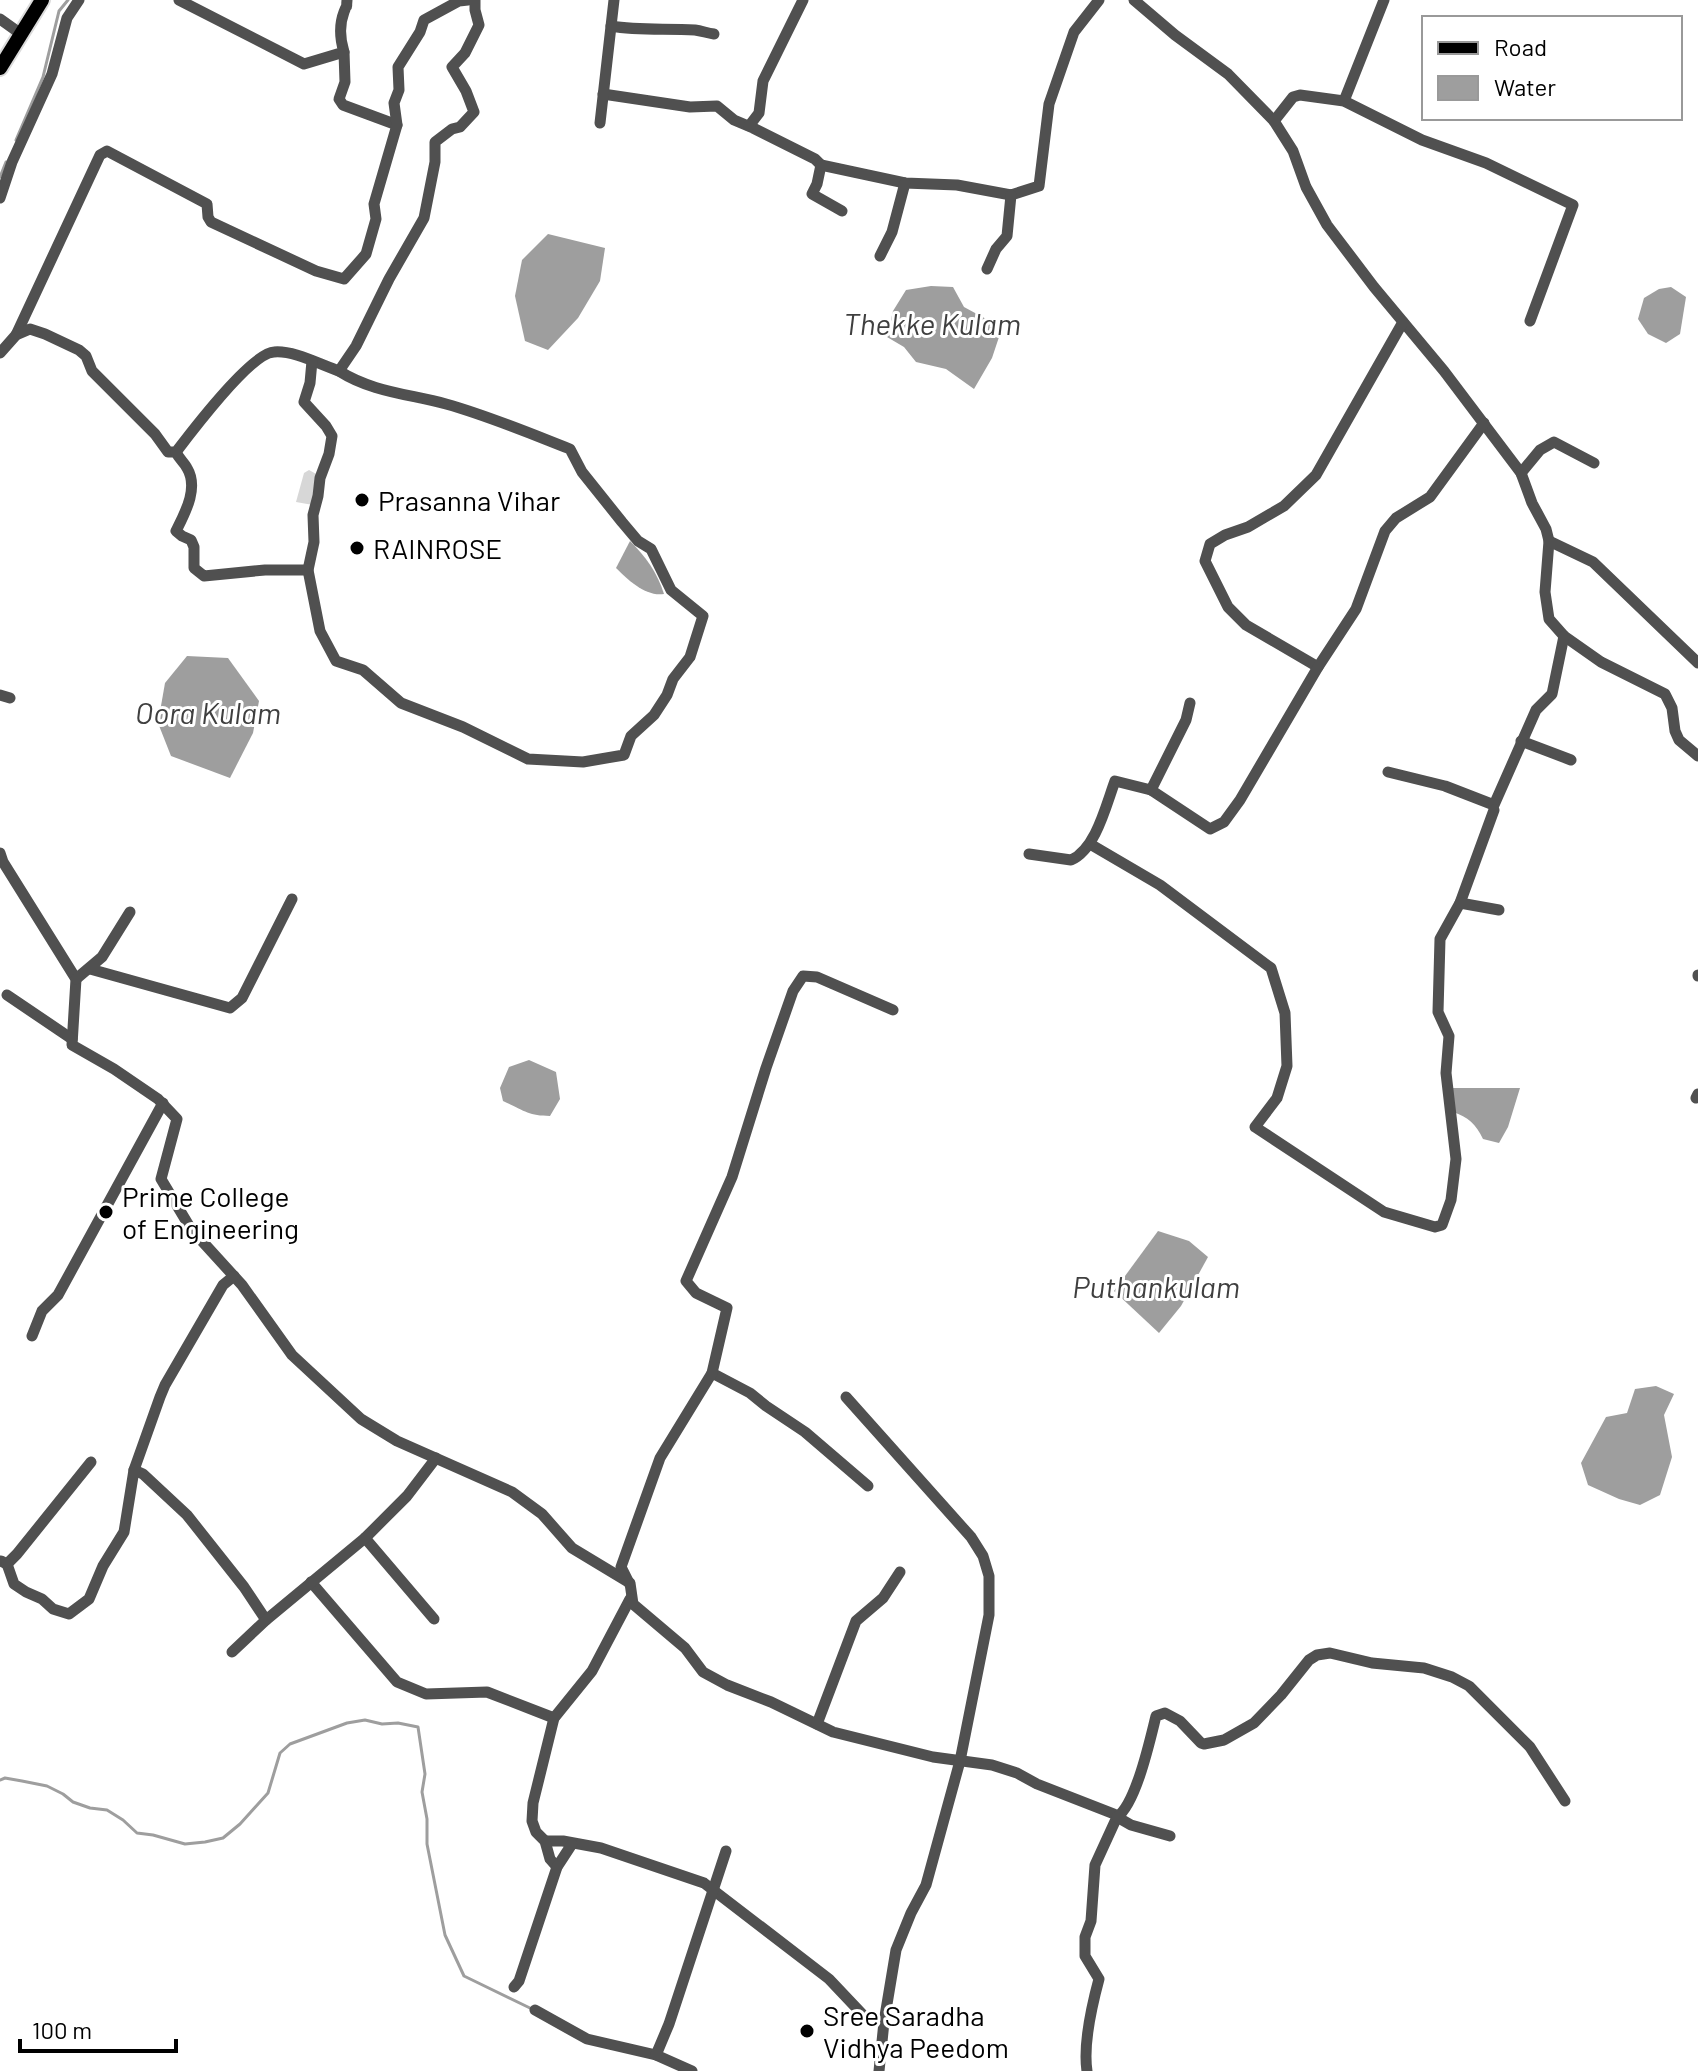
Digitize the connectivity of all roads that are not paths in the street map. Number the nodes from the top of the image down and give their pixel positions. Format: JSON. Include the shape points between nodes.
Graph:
{"nodes":[{"id":1,"x":42,"y":0,"type":"edge"},
{"id":2,"x":79,"y":0,"type":"edge"},
{"id":3,"x":179,"y":0,"type":"edge"},
{"id":4,"x":347,"y":0,"type":"edge"},
{"id":5,"x":468,"y":0,"type":"edge"},
{"id":6,"x":475,"y":0,"type":"edge"},
{"id":7,"x":614,"y":0,"type":"edge"},
{"id":8,"x":803,"y":0,"type":"edge"},
{"id":9,"x":1099,"y":0,"type":"edge"},
{"id":10,"x":1134,"y":0,"type":"edge"},
{"id":11,"x":1384,"y":0,"type":"edge"},
{"id":12,"x":0,"y":19,"type":"edge"},
{"id":13,"x":611,"y":26,"type":"junction"},
{"id":14,"x":21,"y":34,"type":"junction"},
{"id":15,"x":714,"y":34,"type":"dead end"},
{"id":16,"x":344,"y":52,"type":"junction"},
{"id":17,"x":0,"y":68,"type":"edge"},
{"id":18,"x":603,"y":94,"type":"junction"},
{"id":19,"x":1344,"y":101,"type":"junction"},
{"id":20,"x":1274,"y":121,"type":"junction"},
{"id":21,"x":600,"y":123,"type":"dead end"},
{"id":22,"x":397,"y":125,"type":"junction"},
{"id":23,"x":749,"y":126,"type":"junction"},
{"id":24,"x":821,"y":165,"type":"junction"},
{"id":25,"x":905,"y":183,"type":"junction"},
{"id":26,"x":1011,"y":195,"type":"junction"},
{"id":27,"x":0,"y":198,"type":"edge"},
{"id":28,"x":842,"y":211,"type":"dead end"},
{"id":29,"x":880,"y":256,"type":"dead end"},
{"id":30,"x":987,"y":269,"type":"dead end"},
{"id":31,"x":1530,"y":321,"type":"dead end"},
{"id":32,"x":1403,"y":322,"type":"junction"},
{"id":33,"x":16,"y":335,"type":"junction"},
{"id":34,"x":0,"y":353,"type":"edge"},
{"id":35,"x":312,"y":361,"type":"junction"},
{"id":36,"x":339,"y":371,"type":"junction"},
{"id":37,"x":1484,"y":423,"type":"junction"},
{"id":38,"x":176,"y":452,"type":"junction"},
{"id":39,"x":1594,"y":463,"type":"dead end"},
{"id":40,"x":1521,"y":473,"type":"junction"},
{"id":41,"x":1549,"y":541,"type":"junction"},
{"id":42,"x":308,"y":570,"type":"junction"},
{"id":43,"x":1564,"y":636,"type":"junction"},
{"id":44,"x":1698,"y":663,"type":"edge"},
{"id":45,"x":1318,"y":667,"type":"junction"},
{"id":46,"x":1190,"y":703,"type":"dead end"},
{"id":47,"x":1521,"y":741,"type":"junction"},
{"id":48,"x":1698,"y":756,"type":"edge"},
{"id":49,"x":1571,"y":760,"type":"dead end"},
{"id":50,"x":1388,"y":772,"type":"dead end"},
{"id":51,"x":1151,"y":790,"type":"junction"},
{"id":52,"x":1494,"y":810,"type":"dead end"},
{"id":53,"x":1090,"y":844,"type":"junction"},
{"id":54,"x":0,"y":853,"type":"edge"},
{"id":55,"x":1029,"y":854,"type":"dead end"},
{"id":56,"x":292,"y":899,"type":"dead end"},
{"id":57,"x":1460,"y":903,"type":"junction"},
{"id":58,"x":1499,"y":910,"type":"dead end"},
{"id":59,"x":130,"y":912,"type":"dead end"},
{"id":60,"x":90,"y":969,"type":"junction"},
{"id":61,"x":76,"y":979,"type":"junction"},
{"id":62,"x":7,"y":995,"type":"dead end"},
{"id":63,"x":893,"y":1010,"type":"dead end"},
{"id":64,"x":72,"y":1039,"type":"junction"},
{"id":65,"x":163,"y":1103,"type":"junction"},
{"id":66,"x":234,"y":1276,"type":"junction"},
{"id":67,"x":32,"y":1336,"type":"dead end"},
{"id":68,"x":712,"y":1373,"type":"junction"},
{"id":69,"x":846,"y":1397,"type":"dead end"},
{"id":70,"x":436,"y":1458,"type":"junction"},
{"id":71,"x":91,"y":1462,"type":"dead end"},
{"id":72,"x":134,"y":1470,"type":"junction"},
{"id":73,"x":868,"y":1486,"type":"dead end"},
{"id":74,"x":365,"y":1538,"type":"junction"},
{"id":75,"x":3,"y":1563,"type":"edge"},
{"id":76,"x":900,"y":1572,"type":"dead end"},
{"id":77,"x":311,"y":1582,"type":"junction"},
{"id":78,"x":630,"y":1583,"type":"junction"},
{"id":79,"x":633,"y":1604,"type":"junction"},
{"id":80,"x":434,"y":1619,"type":"dead end"},
{"id":81,"x":266,"y":1620,"type":"junction"},
{"id":82,"x":232,"y":1652,"type":"dead end"},
{"id":83,"x":554,"y":1718,"type":"junction"},
{"id":84,"x":817,"y":1724,"type":"junction"},
{"id":85,"x":960,"y":1761,"type":"junction"},
{"id":86,"x":1565,"y":1801,"type":"dead end"},
{"id":87,"x":1117,"y":1817,"type":"junction"},
{"id":88,"x":1170,"y":1836,"type":"dead end"},
{"id":89,"x":545,"y":1841,"type":"junction"},
{"id":90,"x":572,"y":1844,"type":"junction"},
{"id":91,"x":726,"y":1851,"type":"dead end"},
{"id":92,"x":557,"y":1867,"type":"junction"},
{"id":93,"x":714,"y":1892,"type":"junction"},
{"id":94,"x":514,"y":1987,"type":"dead end"},
{"id":95,"x":535,"y":2010,"type":"dead end"},
{"id":96,"x":884,"y":2022,"type":"junction"},
{"id":97,"x":656,"y":2055,"type":"junction"},
{"id":98,"x":692,"y":2071,"type":"edge"},
{"id":99,"x":879,"y":2071,"type":"edge"},
{"id":100,"x":1087,"y":2071,"type":"edge"}],
"edges":[{"from":1,"to":14,"type":"main road"},
{"from":2,"to":27,"type":"street","via":[[67,18],[52,74]]},
{"from":3,"to":16,"type":"street","via":[[304,64]]},
{"from":4,"to":16,"type":"street","via":[[340,31]]},
{"from":5,"to":22,"type":"street","via":[[424,20],[398,67]]},
{"from":6,"to":36,"type":"street","via":[[479,25],[452,67],[474,112],[435,142],[424,218]]},
{"from":7,"to":13,"type":"street"},
{"from":8,"to":23,"type":"street","via":[[763,81],[759,113]]},
{"from":9,"to":26,"type":"street","via":[[1074,32],[1049,104],[1039,186]]},
{"from":10,"to":20,"type":"street","via":[[1228,74]]},
{"from":11,"to":19,"type":"street"},
{"from":12,"to":14,"type":"street"},
{"from":13,"to":15,"type":"street"},
{"from":13,"to":18,"type":"street"},
{"from":14,"to":17,"type":"main road"},
{"from":16,"to":22,"type":"street","via":[[345,82],[339,99],[343,105]]},
{"from":18,"to":21,"type":"street"},
{"from":18,"to":23,"type":"street","via":[[717,106]]},
{"from":19,"to":20,"type":"street","via":[[1293,97]]},
{"from":19,"to":31,"type":"street","via":[[1573,205]]},
{"from":20,"to":32,"type":"street","via":[[1327,225]]},
{"from":22,"to":33,"type":"street","via":[[366,254],[344,279],[211,222],[207,204],[107,151],[100,155]]},
{"from":23,"to":24,"type":"street"},
{"from":24,"to":25,"type":"street"},
{"from":24,"to":28,"type":"street","via":[[812,194]]},
{"from":25,"to":26,"type":"street"},
{"from":25,"to":29,"type":"street"},
{"from":26,"to":30,"type":"street","via":[[1007,236]]},
{"from":32,"to":37,"type":"street"},
{"from":32,"to":45,"type":"street","via":[[1316,475],[1284,506],[1210,544],[1205,561],[1228,607],[1246,625]]},
{"from":33,"to":34,"type":"street"},
{"from":33,"to":38,"type":"street","via":[[30,329],[79,350],[92,371],[168,452]]},
{"from":35,"to":36,"type":"street"},
{"from":35,"to":38,"type":"street","via":[[278,351],[264,353],[215,402]]},
{"from":35,"to":42,"type":"street","via":[[304,402],[332,436],[313,515]]},
{"from":36,"to":42,"type":"street","via":[[378,390],[482,415],[570,449],[622,522],[651,549],[671,590],[703,616],[690,657],[654,715],[631,736],[624,755],[583,762],[528,759],[401,703],[363,670],[336,661],[320,631]]},
{"from":37,"to":40,"type":"street"},
{"from":37,"to":45,"type":"street","via":[[1430,497],[1385,531],[1356,609]]},
{"from":38,"to":42,"type":"street","via":[[188,468],[191,499],[176,531],[191,540],[198,572],[204,576]]},
{"from":39,"to":40,"type":"street","via":[[1554,442]]},
{"from":40,"to":41,"type":"street"},
{"from":41,"to":43,"type":"street","via":[[1549,619]]},
{"from":41,"to":44,"type":"street","via":[[1593,562]]},
{"from":43,"to":47,"type":"street","via":[[1552,694],[1536,710]]},
{"from":43,"to":48,"type":"street","via":[[1601,662],[1665,694],[1679,740]]},
{"from":45,"to":51,"type":"street","via":[[1224,822],[1210,829]]},
{"from":46,"to":51,"type":"street"},
{"from":47,"to":49,"type":"street"},
{"from":47,"to":50,"type":"street","via":[[1494,805]]},
{"from":51,"to":53,"type":"street","via":[[1115,781]]},
{"from":52,"to":57,"type":"street"},
{"from":53,"to":55,"type":"street","via":[[1071,860]]},
{"from":53,"to":57,"type":"street","via":[[1160,885],[1271,968],[1285,1013],[1287,1066],[1277,1098],[1255,1127],[1384,1212],[1435,1227],[1442,1225],[1451,1200],[1456,1159],[1446,1073],[1449,1036],[1438,1012],[1440,939]]},
{"from":54,"to":61,"type":"street"},
{"from":56,"to":60,"type":"street","via":[[242,998],[230,1008]]},
{"from":57,"to":58,"type":"street"},
{"from":59,"to":60,"type":"street"},
{"from":60,"to":61,"type":"street"},
{"from":61,"to":64,"type":"street"},
{"from":62,"to":64,"type":"street"},
{"from":63,"to":68,"type":"street","via":[[817,977],[803,976],[793,991],[732,1177],[686,1281],[696,1293],[727,1308]]},
{"from":64,"to":65,"type":"street","via":[[72,1045]]},
{"from":65,"to":66,"type":"street","via":[[177,1119],[161,1179],[191,1229]]},
{"from":65,"to":67,"type":"street"},
{"from":66,"to":70,"type":"street","via":[[292,1355],[361,1419]]},
{"from":66,"to":72,"type":"street","via":[[223,1285],[165,1385]]},
{"from":68,"to":73,"type":"street","via":[[805,1432]]},
{"from":68,"to":78,"type":"street","via":[[660,1458],[621,1567]]},
{"from":69,"to":85,"type":"street","via":[[983,1556],[989,1615]]},
{"from":70,"to":74,"type":"street"},
{"from":70,"to":78,"type":"street","via":[[512,1492],[542,1514],[572,1548]]},
{"from":71,"to":75,"type":"street","via":[[26,1544]]},
{"from":72,"to":75,"type":"street","via":[[124,1532],[89,1599],[69,1614],[14,1584]]},
{"from":72,"to":81,"type":"street","via":[[187,1515]]},
{"from":74,"to":77,"type":"street"},
{"from":74,"to":80,"type":"street"},
{"from":76,"to":84,"type":"street","via":[[883,1598],[856,1621]]},
{"from":77,"to":81,"type":"street"},
{"from":77,"to":83,"type":"street","via":[[397,1682],[426,1694],[487,1692]]},
{"from":78,"to":79,"type":"street"},
{"from":79,"to":83,"type":"street","via":[[630,1599],[592,1671]]},
{"from":79,"to":84,"type":"street","via":[[685,1648],[703,1672]]},
{"from":81,"to":82,"type":"street"},
{"from":83,"to":89,"type":"street","via":[[533,1803],[532,1821]]},
{"from":84,"to":85,"type":"street"},
{"from":85,"to":87,"type":"street","via":[[1017,1773]]},
{"from":85,"to":96,"type":"street","via":[[926,1885],[896,1950]]},
{"from":86,"to":87,"type":"street","via":[[1530,1747],[1469,1686],[1424,1668],[1330,1653],[1309,1660],[1254,1723],[1224,1740],[1201,1743],[1175,1717],[1156,1716],[1141,1772]]},
{"from":87,"to":88,"type":"street"},
{"from":87,"to":100,"type":"street","via":[[1095,1865],[1085,1937],[1085,1956],[1099,1979]]},
{"from":89,"to":90,"type":"street"},
{"from":89,"to":92,"type":"street"},
{"from":90,"to":92,"type":"street"},
{"from":90,"to":93,"type":"street","via":[[601,1848],[704,1883]]},
{"from":91,"to":93,"type":"street"},
{"from":92,"to":94,"type":"street"},
{"from":93,"to":96,"type":"street","via":[[829,1979],[864,2016]]},
{"from":93,"to":97,"type":"street"},
{"from":95,"to":97,"type":"street","via":[[587,2039]]},
{"from":96,"to":99,"type":"street"},
{"from":97,"to":98,"type":"street"}]}
